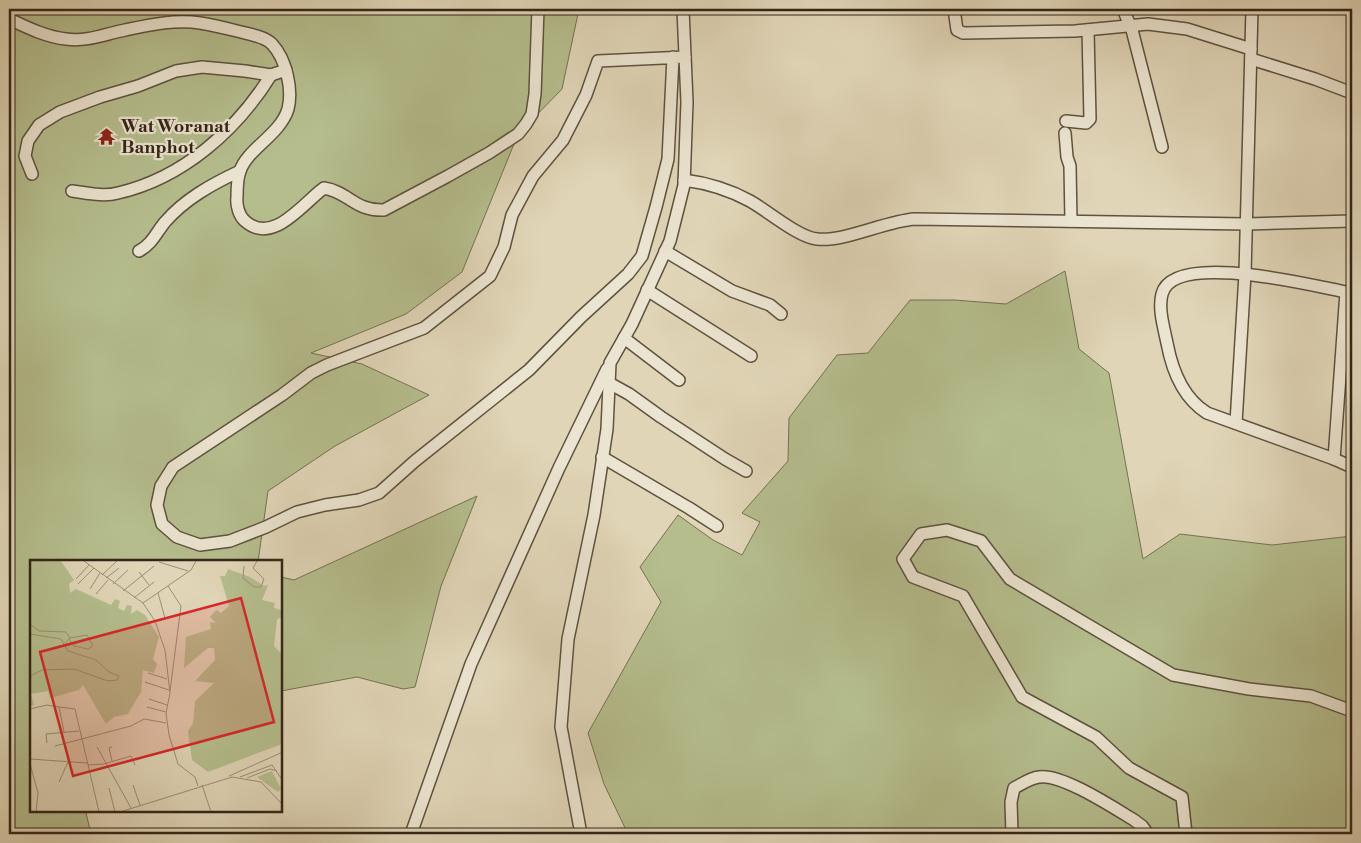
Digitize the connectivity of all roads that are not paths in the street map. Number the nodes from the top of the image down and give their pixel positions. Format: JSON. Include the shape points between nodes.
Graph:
{"nodes":[{"id":1,"x":538,"y":9,"type":"edge"},
{"id":2,"x":683,"y":9,"type":"edge"},
{"id":3,"x":954,"y":9,"type":"edge"},
{"id":4,"x":1123,"y":9,"type":"edge"},
{"id":5,"x":1252,"y":9,"type":"edge"},
{"id":6,"x":9,"y":19,"type":"edge"},
{"id":7,"x":1130,"y":26,"type":"junction"},
{"id":8,"x":1088,"y":30,"type":"junction"},
{"id":9,"x":1251,"y":54,"type":"junction"},
{"id":10,"x":673,"y":57,"type":"junction"},
{"id":11,"x":686,"y":57,"type":"junction"},
{"id":12,"x":286,"y":70,"type":"junction"},
{"id":13,"x":271,"y":75,"type":"junction"},
{"id":14,"x":1352,"y":93,"type":"edge"},
{"id":15,"x":1066,"y":120,"type":"dead end"},
{"id":16,"x":1065,"y":134,"type":"dead end"},
{"id":17,"x":1162,"y":147,"type":"dead end"},
{"id":18,"x":240,"y":171,"type":"junction"},
{"id":19,"x":32,"y":174,"type":"dead end"},
{"id":20,"x":684,"y":180,"type":"junction"},
{"id":21,"x":72,"y":191,"type":"dead end"},
{"id":22,"x":1072,"y":221,"type":"junction"},
{"id":23,"x":1352,"y":222,"type":"edge"},
{"id":24,"x":1247,"y":224,"type":"junction"},
{"id":25,"x":139,"y":251,"type":"dead end"},
{"id":26,"x":665,"y":251,"type":"junction"},
{"id":27,"x":1245,"y":274,"type":"junction"},
{"id":28,"x":648,"y":290,"type":"junction"},
{"id":29,"x":1349,"y":293,"type":"edge"},
{"id":30,"x":781,"y":314,"type":"dead end"},
{"id":31,"x":624,"y":338,"type":"junction"},
{"id":32,"x":751,"y":356,"type":"dead end"},
{"id":33,"x":610,"y":363,"type":"junction"},
{"id":34,"x":679,"y":380,"type":"dead end"},
{"id":35,"x":609,"y":383,"type":"junction"},
{"id":36,"x":1236,"y":423,"type":"junction"},
{"id":37,"x":602,"y":457,"type":"junction"},
{"id":38,"x":1334,"y":459,"type":"junction"},
{"id":39,"x":1352,"y":467,"type":"edge"},
{"id":40,"x":746,"y":471,"type":"dead end"},
{"id":41,"x":717,"y":526,"type":"dead end"},
{"id":42,"x":1352,"y":711,"type":"edge"},
{"id":43,"x":411,"y":834,"type":"edge"},
{"id":44,"x":581,"y":834,"type":"edge"},
{"id":45,"x":1012,"y":834,"type":"edge"},
{"id":46,"x":1148,"y":834,"type":"edge"},
{"id":47,"x":1186,"y":834,"type":"edge"}],
"edges":[{"from":1,"to":18,"type":"street","via":[[532,114],[518,134],[448,176],[384,210],[358,206],[324,188],[293,215],[267,228],[250,226],[241,218],[236,202]]},
{"from":2,"to":11,"type":"street"},
{"from":3,"to":8,"type":"street","via":[[957,30],[963,33]]},
{"from":4,"to":7,"type":"street"},
{"from":5,"to":9,"type":"street"},
{"from":6,"to":12,"type":"street","via":[[65,39],[91,39],[169,22],[199,22],[254,35],[271,43]]},
{"from":7,"to":8,"type":"street"},
{"from":7,"to":9,"type":"street","via":[[1174,26]]},
{"from":7,"to":17,"type":"street"},
{"from":8,"to":15,"type":"street","via":[[1090,119],[1086,122]]},
{"from":9,"to":14,"type":"street"},
{"from":9,"to":24,"type":"street"},
{"from":10,"to":10,"type":"street","via":[[668,158],[642,256],[628,274],[529,370],[379,493],[297,512],[230,541],[200,545],[177,537],[162,524],[158,505],[162,486],[173,467],[311,373],[424,328],[490,276],[504,246],[512,215],[533,176],[563,140],[586,96],[598,61]]},
{"from":10,"to":11,"type":"street"},
{"from":11,"to":20,"type":"street"},
{"from":12,"to":13,"type":"street"},
{"from":12,"to":18,"type":"street","via":[[290,98],[288,110],[273,134],[244,162]]},
{"from":13,"to":19,"type":"street","via":[[202,67],[176,71],[60,112],[39,125],[28,140],[25,156]]},
{"from":13,"to":21,"type":"street","via":[[257,98],[231,127],[178,170],[117,194]]},
{"from":16,"to":22,"type":"street"},
{"from":18,"to":25,"type":"street","via":[[189,200],[165,222],[153,241]]},
{"from":20,"to":22,"type":"street","via":[[717,187],[749,200],[804,235],[817,239],[833,238],[900,220]]},
{"from":20,"to":26,"type":"street"},
{"from":22,"to":24,"type":"street"},
{"from":23,"to":24,"type":"street"},
{"from":24,"to":27,"type":"street"},
{"from":26,"to":28,"type":"street"},
{"from":26,"to":30,"type":"street","via":[[732,292],[770,305]]},
{"from":27,"to":29,"type":"street"},
{"from":27,"to":36,"type":"street"},
{"from":27,"to":36,"type":"street","via":[[1190,274],[1168,284],[1162,293],[1161,308],[1170,358],[1184,392],[1196,406]]},
{"from":28,"to":31,"type":"street"},
{"from":28,"to":32,"type":"street"},
{"from":29,"to":38,"type":"street"},
{"from":31,"to":33,"type":"street"},
{"from":31,"to":34,"type":"street"},
{"from":33,"to":35,"type":"street"},
{"from":33,"to":43,"type":"street","via":[[471,664]]},
{"from":35,"to":37,"type":"street"},
{"from":35,"to":40,"type":"street"},
{"from":36,"to":38,"type":"street"},
{"from":37,"to":41,"type":"street"},
{"from":37,"to":44,"type":"street","via":[[594,515],[568,639],[560,727]]},
{"from":38,"to":39,"type":"street"},
{"from":42,"to":47,"type":"street","via":[[1311,696],[1173,675],[1010,579],[982,541],[947,530],[921,534],[903,559],[913,577],[963,596],[1022,697],[1096,737],[1129,768],[1182,797]]},
{"from":45,"to":46,"type":"street","via":[[1014,788],[1040,777],[1054,777],[1073,786],[1134,820]]}]}
